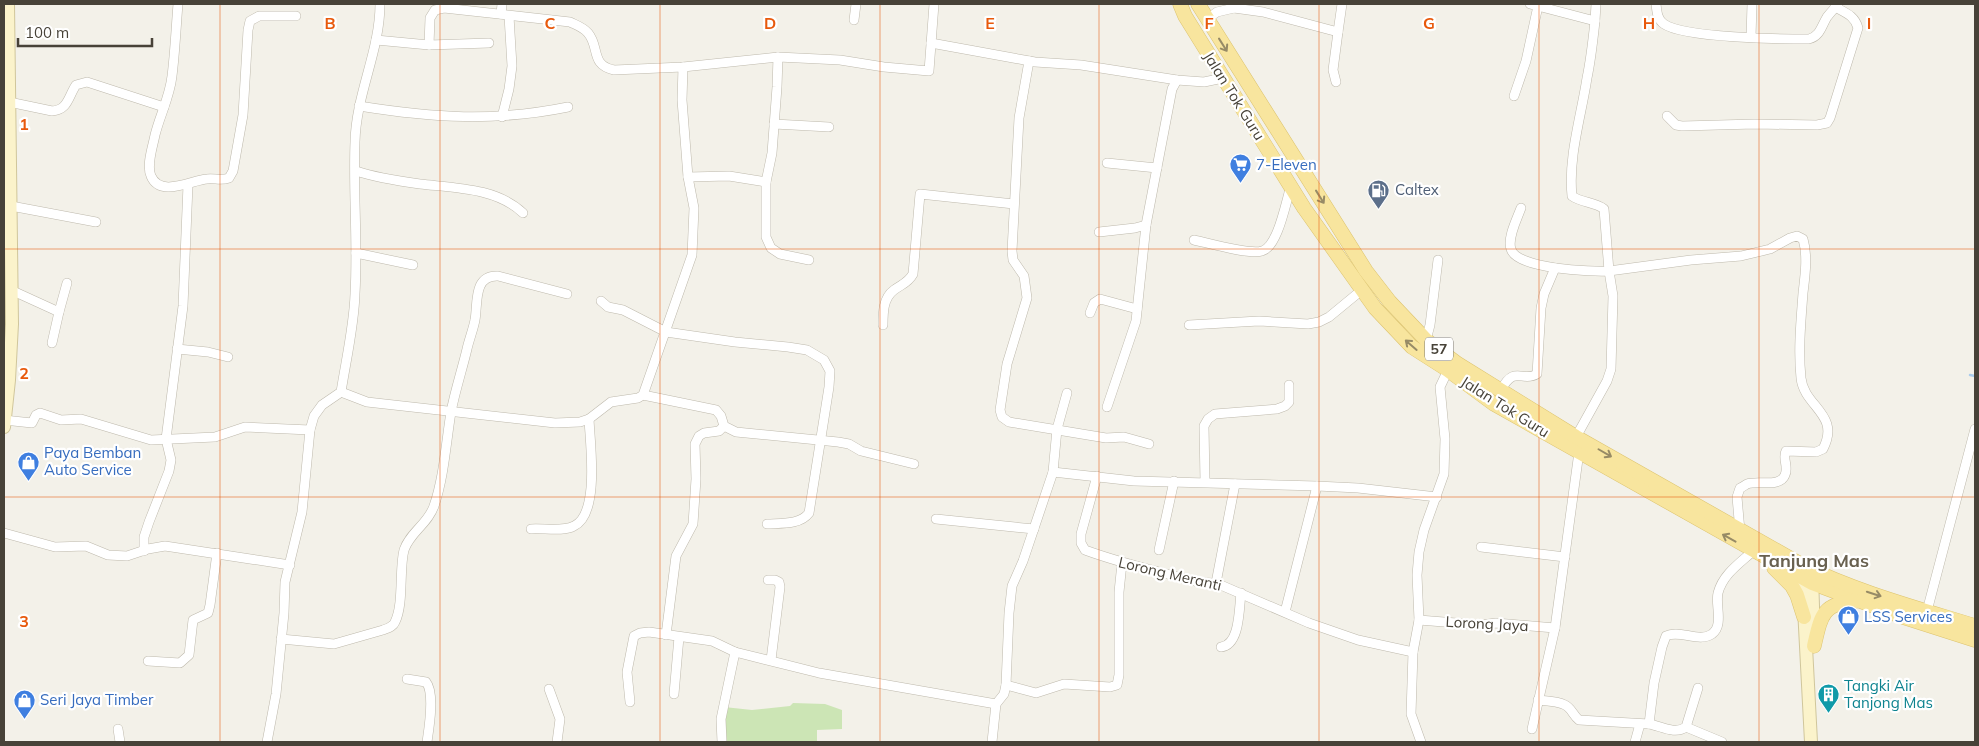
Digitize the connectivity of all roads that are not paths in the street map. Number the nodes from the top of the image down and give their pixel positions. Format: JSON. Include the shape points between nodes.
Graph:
{"nodes":[{"id":1,"x":8,"y":4,"type":"edge"},
{"id":2,"x":178,"y":4,"type":"edge"},
{"id":3,"x":380,"y":4,"type":"edge"},
{"id":4,"x":502,"y":4,"type":"edge"},
{"id":5,"x":856,"y":4,"type":"edge"},
{"id":6,"x":934,"y":4,"type":"edge"},
{"id":7,"x":1180,"y":4,"type":"edge"},
{"id":8,"x":1198,"y":4,"type":"edge"},
{"id":9,"x":1342,"y":4,"type":"edge"},
{"id":10,"x":1596,"y":4,"type":"edge"},
{"id":11,"x":1656,"y":4,"type":"edge"},
{"id":12,"x":1752,"y":4,"type":"edge"},
{"id":13,"x":1534,"y":5,"type":"edge"},
{"id":14,"x":1837,"y":5,"type":"edge"},
{"id":15,"x":1235,"y":6,"type":"edge"},
{"id":16,"x":505,"y":15,"type":"junction"},
{"id":17,"x":296,"y":16,"type":"dead end"},
{"id":18,"x":854,"y":20,"type":"dead end"},
{"id":19,"x":1207,"y":20,"type":"junction"},
{"id":20,"x":1595,"y":20,"type":"junction"},
{"id":21,"x":1338,"y":32,"type":"junction"},
{"id":22,"x":1751,"y":37,"type":"junction"},
{"id":23,"x":376,"y":40,"type":"junction"},
{"id":24,"x":489,"y":43,"type":"dead end"},
{"id":25,"x":931,"y":44,"type":"junction"},
{"id":26,"x":429,"y":45,"type":"junction"},
{"id":27,"x":778,"y":57,"type":"junction"},
{"id":28,"x":1029,"y":61,"type":"junction"},
{"id":29,"x":683,"y":67,"type":"junction"},
{"id":30,"x":1223,"y":78,"type":"junction"},
{"id":31,"x":1177,"y":80,"type":"junction"},
{"id":32,"x":1336,"y":82,"type":"dead end"},
{"id":33,"x":1514,"y":96,"type":"dead end"},
{"id":34,"x":8,"y":98,"type":"edge"},
{"id":35,"x":359,"y":106,"type":"junction"},
{"id":36,"x":164,"y":107,"type":"junction"},
{"id":37,"x":568,"y":107,"type":"dead end"},
{"id":38,"x":1667,"y":116,"type":"dead end"},
{"id":39,"x":502,"y":117,"type":"junction"},
{"id":40,"x":774,"y":124,"type":"junction"},
{"id":41,"x":829,"y":127,"type":"dead end"},
{"id":42,"x":1288,"y":147,"type":"junction"},
{"id":43,"x":1273,"y":158,"type":"junction"},
{"id":44,"x":1107,"y":163,"type":"dead end"},
{"id":45,"x":1157,"y":168,"type":"junction"},
{"id":46,"x":356,"y":171,"type":"junction"},
{"id":47,"x":688,"y":177,"type":"junction"},
{"id":48,"x":766,"y":182,"type":"junction"},
{"id":49,"x":188,"y":185,"type":"junction"},
{"id":50,"x":1291,"y":186,"type":"junction"},
{"id":51,"x":1014,"y":204,"type":"junction"},
{"id":52,"x":11,"y":206,"type":"junction"},
{"id":53,"x":1521,"y":208,"type":"dead end"},
{"id":54,"x":523,"y":213,"type":"dead end"},
{"id":55,"x":96,"y":222,"type":"dead end"},
{"id":56,"x":1146,"y":225,"type":"junction"},
{"id":57,"x":1099,"y":232,"type":"dead end"},
{"id":58,"x":1194,"y":240,"type":"dead end"},
{"id":59,"x":8,"y":251,"type":"edge"},
{"id":60,"x":356,"y":253,"type":"junction"},
{"id":61,"x":809,"y":260,"type":"dead end"},
{"id":62,"x":1438,"y":260,"type":"dead end"},
{"id":63,"x":413,"y":265,"type":"dead end"},
{"id":64,"x":1555,"y":268,"type":"junction"},
{"id":65,"x":1609,"y":271,"type":"junction"},
{"id":66,"x":67,"y":283,"type":"dead end"},
{"id":67,"x":1364,"y":289,"type":"junction"},
{"id":68,"x":13,"y":291,"type":"junction"},
{"id":69,"x":567,"y":294,"type":"dead end"},
{"id":70,"x":601,"y":301,"type":"dead end"},
{"id":71,"x":1137,"y":309,"type":"junction"},
{"id":72,"x":59,"y":312,"type":"junction"},
{"id":73,"x":1090,"y":313,"type":"dead end"},
{"id":74,"x":883,"y":325,"type":"dead end"},
{"id":75,"x":1189,"y":325,"type":"dead end"},
{"id":76,"x":666,"y":332,"type":"junction"},
{"id":77,"x":1426,"y":340,"type":"junction"},
{"id":78,"x":52,"y":343,"type":"dead end"},
{"id":79,"x":177,"y":349,"type":"junction"},
{"id":80,"x":228,"y":357,"type":"dead end"},
{"id":81,"x":1448,"y":370,"type":"junction"},
{"id":82,"x":1289,"y":385,"type":"dead end"},
{"id":83,"x":1501,"y":390,"type":"junction"},
{"id":84,"x":341,"y":392,"type":"junction"},
{"id":85,"x":1067,"y":393,"type":"dead end"},
{"id":86,"x":643,"y":395,"type":"junction"},
{"id":87,"x":1107,"y":408,"type":"dead end"},
{"id":88,"x":451,"y":411,"type":"junction"},
{"id":89,"x":590,"y":419,"type":"junction"},
{"id":90,"x":4,"y":420,"type":"edge"},
{"id":91,"x":724,"y":426,"type":"junction"},
{"id":92,"x":4,"y":427,"type":"edge"},
{"id":93,"x":1057,"y":429,"type":"junction"},
{"id":94,"x":1975,"y":429,"type":"edge"},
{"id":95,"x":310,"y":430,"type":"junction"},
{"id":96,"x":1576,"y":437,"type":"junction"},
{"id":97,"x":166,"y":439,"type":"junction"},
{"id":98,"x":820,"y":439,"type":"junction"},
{"id":99,"x":1149,"y":444,"type":"dead end"},
{"id":100,"x":1579,"y":452,"type":"junction"},
{"id":101,"x":914,"y":464,"type":"dead end"},
{"id":102,"x":1053,"y":472,"type":"junction"},
{"id":103,"x":1096,"y":476,"type":"junction"},
{"id":104,"x":1174,"y":482,"type":"junction"},
{"id":105,"x":1205,"y":482,"type":"junction"},
{"id":106,"x":1235,"y":484,"type":"junction"},
{"id":107,"x":1316,"y":486,"type":"junction"},
{"id":108,"x":1437,"y":497,"type":"junction"},
{"id":109,"x":936,"y":519,"type":"dead end"},
{"id":110,"x":767,"y":524,"type":"dead end"},
{"id":111,"x":531,"y":529,"type":"dead end"},
{"id":112,"x":1034,"y":529,"type":"junction"},
{"id":113,"x":1740,"y":531,"type":"junction"},
{"id":114,"x":4,"y":533,"type":"edge"},
{"id":115,"x":1481,"y":547,"type":"dead end"},
{"id":116,"x":1159,"y":550,"type":"dead end"},
{"id":117,"x":144,"y":551,"type":"junction"},
{"id":118,"x":1753,"y":551,"type":"junction"},
{"id":119,"x":217,"y":553,"type":"junction"},
{"id":120,"x":1565,"y":557,"type":"junction"},
{"id":121,"x":1772,"y":562,"type":"junction"},
{"id":122,"x":1122,"y":563,"type":"junction"},
{"id":123,"x":290,"y":564,"type":"junction"},
{"id":124,"x":1807,"y":574,"type":"junction"},
{"id":125,"x":768,"y":580,"type":"dead end"},
{"id":126,"x":1216,"y":583,"type":"junction"},
{"id":127,"x":1241,"y":593,"type":"junction"},
{"id":128,"x":1859,"y":601,"type":"junction"},
{"id":129,"x":1927,"y":611,"type":"junction"},
{"id":130,"x":1285,"y":612,"type":"junction"},
{"id":131,"x":1804,"y":617,"type":"junction"},
{"id":132,"x":1419,"y":620,"type":"junction"},
{"id":133,"x":1975,"y":626,"type":"edge"},
{"id":134,"x":1554,"y":628,"type":"junction"},
{"id":135,"x":666,"y":635,"type":"junction"},
{"id":136,"x":679,"y":637,"type":"junction"},
{"id":137,"x":281,"y":639,"type":"junction"},
{"id":138,"x":1975,"y":640,"type":"edge"},
{"id":139,"x":1220,"y":646,"type":"dead end"},
{"id":140,"x":1814,"y":646,"type":"junction"},
{"id":141,"x":735,"y":652,"type":"junction"},
{"id":142,"x":1413,"y":652,"type":"junction"},
{"id":143,"x":770,"y":660,"type":"junction"},
{"id":144,"x":148,"y":661,"type":"dead end"},
{"id":145,"x":407,"y":679,"type":"dead end"},
{"id":146,"x":1006,"y":685,"type":"junction"},
{"id":147,"x":1698,"y":688,"type":"dead end"},
{"id":148,"x":549,"y":689,"type":"dead end"},
{"id":149,"x":674,"y":694,"type":"dead end"},
{"id":150,"x":1538,"y":700,"type":"junction"},
{"id":151,"x":630,"y":702,"type":"dead end"},
{"id":152,"x":996,"y":704,"type":"junction"},
{"id":153,"x":1645,"y":724,"type":"junction"},
{"id":154,"x":1686,"y":727,"type":"junction"},
{"id":155,"x":118,"y":729,"type":"dead end"},
{"id":156,"x":1532,"y":729,"type":"dead end"},
{"id":157,"x":120,"y":742,"type":"edge"},
{"id":158,"x":267,"y":742,"type":"edge"},
{"id":159,"x":427,"y":742,"type":"edge"},
{"id":160,"x":557,"y":742,"type":"edge"},
{"id":161,"x":722,"y":742,"type":"edge"},
{"id":162,"x":992,"y":742,"type":"edge"},
{"id":163,"x":1421,"y":742,"type":"edge"},
{"id":164,"x":1635,"y":742,"type":"edge"},
{"id":165,"x":1722,"y":742,"type":"edge"},
{"id":166,"x":1811,"y":742,"type":"edge"},
{"id":167,"x":1818,"y":742,"type":"edge"}],
"edges":[{"from":1,"to":34,"type":"main road"},
{"from":2,"to":36,"type":"street","via":[[172,78]]},
{"from":3,"to":23,"type":"street"},
{"from":4,"to":16,"type":"street"},
{"from":5,"to":18,"type":"street"},
{"from":6,"to":25,"type":"street"},
{"from":7,"to":30,"type":"main road","name":"Jalan Tok Guru","number":"57"},
{"from":8,"to":19,"type":"main road","name":"Jalan Tok Guru","number":"57"},
{"from":9,"to":21,"type":"street"},
{"from":10,"to":20,"type":"street"},
{"from":11,"to":22,"type":"street","via":[[1658,18],[1671,28]]},
{"from":12,"to":22,"type":"street"},
{"from":13,"to":20,"type":"street"},
{"from":13,"to":33,"type":"street","via":[[1526,61]]},
{"from":14,"to":22,"type":"street","via":[[1815,37],[1809,40]]},
{"from":14,"to":38,"type":"street","via":[[1856,21],[1858,28],[1827,123],[1682,126]]},
{"from":15,"to":19,"type":"street","via":[[1217,12]]},
{"from":15,"to":21,"type":"street"},
{"from":16,"to":26,"type":"street","via":[[444,8],[435,10],[430,18]]},
{"from":16,"to":29,"type":"street","via":[[570,22],[581,27],[588,33],[595,54],[606,68]]},
{"from":16,"to":39,"type":"street","via":[[512,66]]},
{"from":17,"to":49,"type":"street","via":[[259,16],[250,21],[243,115],[234,171],[229,178],[208,179]]},
{"from":19,"to":42,"type":"main road","name":"Jalan Tok Guru","number":"57","one_way":true},
{"from":20,"to":65,"type":"street","via":[[1571,187],[1572,196],[1579,201],[1604,209]]},
{"from":21,"to":32,"type":"street","via":[[1333,70]]},
{"from":23,"to":26,"type":"street"},
{"from":23,"to":35,"type":"street"},
{"from":24,"to":26,"type":"street"},
{"from":25,"to":27,"type":"street","via":[[929,71],[840,60]]},
{"from":25,"to":28,"type":"street"},
{"from":27,"to":29,"type":"street"},
{"from":27,"to":40,"type":"street"},
{"from":28,"to":31,"type":"street","via":[[1081,65]]},
{"from":28,"to":51,"type":"street","via":[[1019,118]]},
{"from":29,"to":47,"type":"street"},
{"from":30,"to":31,"type":"street","via":[[1204,82]]},
{"from":30,"to":43,"type":"main road","name":"Jalan Tok Guru","number":"57"},
{"from":31,"to":45,"type":"street","via":[[1172,89]]},
{"from":34,"to":36,"type":"street","via":[[52,111],[59,110],[66,106],[76,85],[87,82]]},
{"from":34,"to":52,"type":"main road"},
{"from":35,"to":39,"type":"street","via":[[448,118]]},
{"from":35,"to":46,"type":"street"},
{"from":36,"to":49,"type":"street","via":[[152,150],[150,176],[165,186]]},
{"from":37,"to":39,"type":"street"},
{"from":40,"to":41,"type":"street"},
{"from":40,"to":48,"type":"street"},
{"from":42,"to":43,"type":"main road"},
{"from":42,"to":77,"type":"main road","name":"Jalan Tok Guru","number":"57","one_way":true,"via":[[1366,271]]},
{"from":43,"to":50,"type":"main road","name":"Jalan Tok Guru","number":"57"},
{"from":44,"to":45,"type":"street"},
{"from":45,"to":56,"type":"street"},
{"from":46,"to":54,"type":"street","via":[[380,178],[465,189],[499,197]]},
{"from":46,"to":60,"type":"street"},
{"from":47,"to":48,"type":"street","via":[[728,176]]},
{"from":47,"to":76,"type":"street","via":[[694,208],[692,255]]},
{"from":48,"to":61,"type":"street","via":[[766,237],[772,248],[780,254]]},
{"from":49,"to":79,"type":"street","via":[[183,306]]},
{"from":50,"to":58,"type":"street","via":[[1275,238],[1262,251],[1252,252]]},
{"from":50,"to":67,"type":"main road","name":"Jalan Tok Guru","number":"57"},
{"from":51,"to":74,"type":"street","via":[[920,194],[913,274],[909,281],[889,295]]},
{"from":51,"to":93,"type":"street","via":[[1013,260],[1024,276],[1027,298],[1007,364],[1000,410],[1002,417],[1009,422]]},
{"from":52,"to":55,"type":"street"},
{"from":52,"to":59,"type":"main road"},
{"from":53,"to":64,"type":"street","via":[[1510,250],[1515,256],[1534,264]]},
{"from":56,"to":57,"type":"street"},
{"from":56,"to":71,"type":"street"},
{"from":59,"to":68,"type":"main road"},
{"from":60,"to":63,"type":"street"},
{"from":60,"to":84,"type":"street","via":[[355,296]]},
{"from":62,"to":77,"type":"street"},
{"from":64,"to":65,"type":"street"},
{"from":64,"to":83,"type":"street","via":[[1541,308],[1537,374],[1511,376]]},
{"from":65,"to":96,"type":"street","via":[[1613,296],[1611,369]]},
{"from":65,"to":113,"type":"street","via":[[1741,256],[1770,249],[1797,236],[1803,239],[1800,376],[1807,397],[1826,419],[1826,443],[1816,452],[1786,451],[1786,471],[1778,482],[1747,484],[1740,488]]},
{"from":66,"to":72,"type":"street"},
{"from":67,"to":75,"type":"street","via":[[1319,322]]},
{"from":81,"to":67,"type":"main road","name":"Jalan Tok Guru","number":"57","one_way":true,"via":[[1412,347],[1376,308]]},
{"from":68,"to":72,"type":"street"},
{"from":68,"to":90,"type":"main road"},
{"from":69,"to":88,"type":"street","via":[[498,276],[481,283]]},
{"from":70,"to":76,"type":"street"},
{"from":71,"to":73,"type":"street","via":[[1100,299],[1094,303]]},
{"from":71,"to":87,"type":"street","via":[[1136,321]]},
{"from":72,"to":78,"type":"street"},
{"from":76,"to":86,"type":"street"},
{"from":76,"to":98,"type":"street","via":[[807,350],[824,360],[830,371]]},
{"from":77,"to":83,"type":"main road","name":"Jalan Tok Guru","number":"57"},
{"from":79,"to":80,"type":"street"},
{"from":79,"to":97,"type":"street"},
{"from":81,"to":100,"type":"main road","name":"Jalan Tok Guru","number":"57","via":[[1494,404]]},
{"from":81,"to":108,"type":"street","via":[[1440,388],[1446,459]]},
{"from":82,"to":105,"type":"street","via":[[1289,402],[1277,409],[1215,414],[1208,419],[1204,426]]},
{"from":83,"to":96,"type":"main road","name":"Jalan Tok Guru","number":"57"},
{"from":84,"to":88,"type":"street","via":[[367,402]]},
{"from":84,"to":95,"type":"street","via":[[322,405]]},
{"from":85,"to":93,"type":"street"},
{"from":86,"to":89,"type":"street","via":[[611,402]]},
{"from":86,"to":91,"type":"street","via":[[716,410],[722,416]]},
{"from":88,"to":89,"type":"street","via":[[555,423]]},
{"from":88,"to":137,"type":"street","via":[[434,507],[411,536],[404,551],[395,622],[390,628],[334,644]]},
{"from":89,"to":111,"type":"street","via":[[590,503],[583,519],[566,528]]},
{"from":90,"to":92,"type":"main road"},
{"from":90,"to":97,"type":"street","via":[[32,423],[40,413],[61,420],[81,419],[151,440]]},
{"from":91,"to":98,"type":"street","via":[[736,432]]},
{"from":91,"to":135,"type":"street","via":[[719,431],[699,436],[695,444],[693,524],[676,556]]},
{"from":93,"to":99,"type":"street","via":[[1106,438],[1124,437]]},
{"from":93,"to":102,"type":"street"},
{"from":94,"to":129,"type":"street"},
{"from":95,"to":97,"type":"street","via":[[245,427],[215,437]]},
{"from":95,"to":123,"type":"street","via":[[302,512]]},
{"from":96,"to":113,"type":"main road","name":"Jalan Tok Guru","number":"57","one_way":true},
{"from":97,"to":117,"type":"street","via":[[171,460],[169,471],[149,522]]},
{"from":98,"to":101,"type":"street","via":[[849,444],[861,451]]},
{"from":98,"to":110,"type":"street","via":[[809,513],[804,519],[794,522]]},
{"from":118,"to":100,"type":"main road","name":"Jalan Tok Guru","number":"57","one_way":true},
{"from":100,"to":120,"type":"street"},
{"from":102,"to":103,"type":"street"},
{"from":102,"to":112,"type":"street"},
{"from":103,"to":104,"type":"street"},
{"from":103,"to":122,"type":"street","name":"Lorong Meranti","via":[[1081,543],[1085,550]]},
{"from":104,"to":105,"type":"street"},
{"from":104,"to":116,"type":"street"},
{"from":105,"to":106,"type":"street"},
{"from":106,"to":107,"type":"street"},
{"from":106,"to":126,"type":"street"},
{"from":107,"to":108,"type":"street"},
{"from":107,"to":130,"type":"street"},
{"from":108,"to":132,"type":"street","via":[[1419,552]]},
{"from":109,"to":112,"type":"street"},
{"from":112,"to":146,"type":"street","via":[[1012,586]]},
{"from":113,"to":124,"type":"main road","name":"Jalan Tok Guru","number":"57"},
{"from":114,"to":117,"type":"street","via":[[54,547],[86,546],[108,555],[127,556]]},
{"from":115,"to":120,"type":"street"},
{"from":117,"to":119,"type":"street","via":[[165,546]]},
{"from":118,"to":121,"type":"main road","name":"Jalan Tok Guru","number":"57"},
{"from":118,"to":153,"type":"street","via":[[1729,572],[1718,592],[1718,624],[1714,633],[1709,636],[1666,636]]},
{"from":119,"to":123,"type":"street"},
{"from":119,"to":144,"type":"street","via":[[208,613],[193,620],[189,655],[180,663]]},
{"from":120,"to":134,"type":"street"},
{"from":121,"to":124,"type":"main road","name":"Jalan Tok Guru","number":"57"},
{"from":121,"to":131,"type":"main road","via":[[1798,595]]},
{"from":122,"to":126,"type":"street","name":"Lorong Meranti","via":[[1188,580]]},
{"from":122,"to":146,"type":"street","via":[[1117,685],[1110,688],[1064,684],[1036,693]]},
{"from":123,"to":137,"type":"street","via":[[285,582]]},
{"from":124,"to":128,"type":"main road","name":"Jalan Tok Guru","number":"57"},
{"from":124,"to":129,"type":"main road","name":"Jalan Tok Guru","number":"57","one_way":true},
{"from":124,"to":131,"type":"main road"},
{"from":124,"to":140,"type":"main road"},
{"from":125,"to":143,"type":"street","via":[[779,582],[780,587]]},
{"from":126,"to":127,"type":"street","name":"Lorong Meranti"},
{"from":127,"to":130,"type":"street","name":"Lorong Meranti"},
{"from":127,"to":139,"type":"street","via":[[1235,632],[1227,646]]},
{"from":128,"to":138,"type":"main road","name":"Jalan Tok Guru","number":"57"},
{"from":128,"to":140,"type":"main road","via":[[1830,607],[1821,622]]},
{"from":129,"to":133,"type":"main road","name":"Jalan Tok Guru","number":"57"},
{"from":130,"to":142,"type":"street","name":"Lorong Meranti","via":[[1358,640]]},
{"from":131,"to":166,"type":"main road"},
{"from":132,"to":134,"type":"street","name":"Lorong Jaya"},
{"from":132,"to":142,"type":"street"},
{"from":134,"to":150,"type":"street"},
{"from":135,"to":136,"type":"street"},
{"from":135,"to":151,"type":"street","via":[[648,632],[634,636],[627,672]]},
{"from":136,"to":141,"type":"street","via":[[712,641]]},
{"from":136,"to":149,"type":"street"},
{"from":137,"to":158,"type":"street","via":[[274,712]]},
{"from":140,"to":167,"type":"main road"},
{"from":141,"to":143,"type":"street"},
{"from":141,"to":161,"type":"street","via":[[721,720]]},
{"from":142,"to":163,"type":"street","via":[[1411,714]]},
{"from":143,"to":152,"type":"street","via":[[819,673]]},
{"from":145,"to":159,"type":"street","via":[[423,680],[429,686]]},
{"from":146,"to":152,"type":"street"},
{"from":147,"to":154,"type":"street"},
{"from":148,"to":160,"type":"street","via":[[560,719]]},
{"from":150,"to":153,"type":"street","via":[[1566,705],[1579,720]]},
{"from":150,"to":156,"type":"street"},
{"from":152,"to":162,"type":"street"},
{"from":153,"to":154,"type":"street","via":[[1676,731]]},
{"from":153,"to":164,"type":"street"},
{"from":154,"to":165,"type":"street"},
{"from":155,"to":157,"type":"street"}]}
